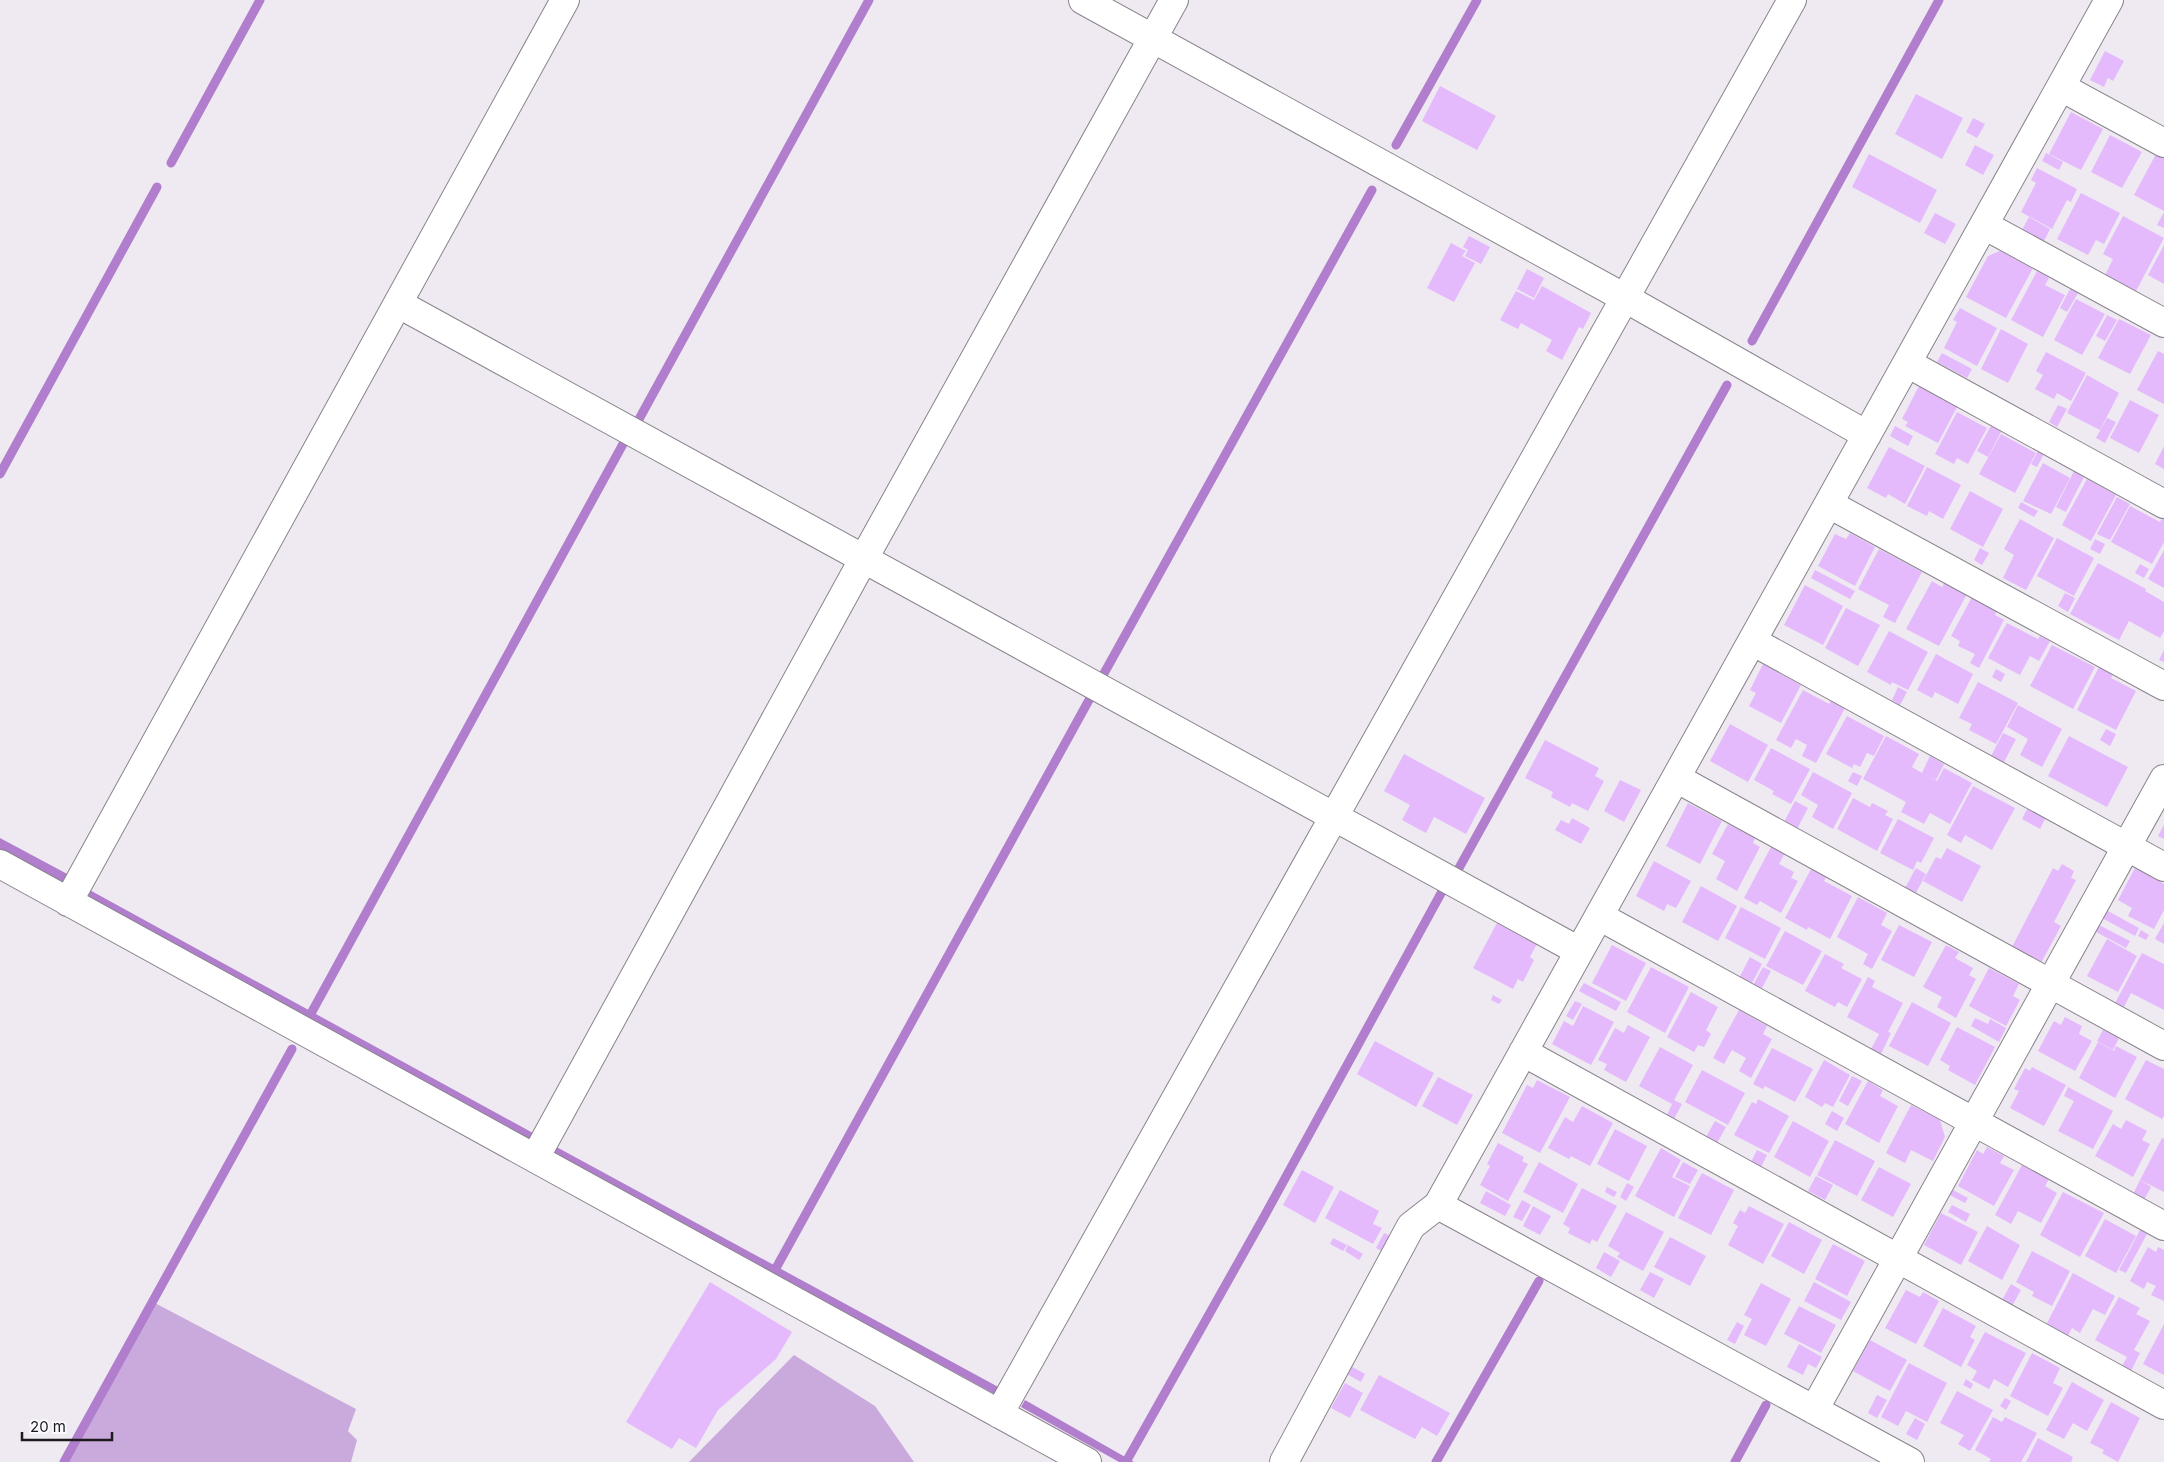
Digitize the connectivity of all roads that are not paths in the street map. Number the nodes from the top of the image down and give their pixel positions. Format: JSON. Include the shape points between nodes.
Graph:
{"nodes":[{"id":1,"x":566,"y":0,"type":"edge"},
{"id":2,"x":1083,"y":0,"type":"edge"},
{"id":3,"x":1174,"y":0,"type":"edge"},
{"id":4,"x":1792,"y":0,"type":"edge"},
{"id":5,"x":2110,"y":0,"type":"edge"},
{"id":6,"x":1152,"y":38,"type":"junction"},
{"id":7,"x":2061,"y":87,"type":"junction"},
{"id":8,"x":2164,"y":143,"type":"edge"},
{"id":9,"x":1984,"y":225,"type":"junction"},
{"id":10,"x":1625,"y":298,"type":"junction"},
{"id":11,"x":399,"y":304,"type":"junction"},
{"id":12,"x":2164,"y":324,"type":"edge"},
{"id":13,"x":1907,"y":363,"type":"junction"},
{"id":14,"x":1867,"y":435,"type":"junction"},
{"id":15,"x":1829,"y":504,"type":"junction"},
{"id":16,"x":2164,"y":504,"type":"edge"},
{"id":17,"x":863,"y":560,"type":"junction"},
{"id":18,"x":1752,"y":641,"type":"junction"},
{"id":19,"x":2164,"y":686,"type":"edge"},
{"id":20,"x":1676,"y":778,"type":"junction"},
{"id":21,"x":2164,"y":779,"type":"edge"},
{"id":22,"x":1335,"y":817,"type":"junction"},
{"id":23,"x":2126,"y":846,"type":"junction"},
{"id":24,"x":0,"y":864,"type":"edge"},
{"id":25,"x":2164,"y":867,"type":"edge"},
{"id":26,"x":68,"y":902,"type":"junction"},
{"id":27,"x":1599,"y":916,"type":"junction"},
{"id":28,"x":1579,"y":951,"type":"junction"},
{"id":29,"x":2050,"y":984,"type":"junction"},
{"id":30,"x":2164,"y":1046,"type":"edge"},
{"id":31,"x":1523,"y":1052,"type":"junction"},
{"id":32,"x":1973,"y":1122,"type":"junction"},
{"id":33,"x":535,"y":1158,"type":"junction"},
{"id":34,"x":1438,"y":1205,"type":"junction"},
{"id":35,"x":2164,"y":1226,"type":"edge"},
{"id":36,"x":1898,"y":1258,"type":"junction"},
{"id":37,"x":2164,"y":1405,"type":"edge"},
{"id":38,"x":1814,"y":1410,"type":"junction"},
{"id":39,"x":999,"y":1414,"type":"junction"},
{"id":40,"x":1087,"y":1462,"type":"edge"},
{"id":41,"x":1284,"y":1462,"type":"edge"},
{"id":42,"x":1910,"y":1462,"type":"edge"}],
"edges":[{"from":1,"to":11,"type":"street"},
{"from":2,"to":6,"type":"street"},
{"from":3,"to":6,"type":"street"},
{"from":4,"to":10,"type":"street"},
{"from":5,"to":7,"type":"street"},
{"from":6,"to":10,"type":"street"},
{"from":6,"to":17,"type":"street"},
{"from":7,"to":8,"type":"street"},
{"from":7,"to":9,"type":"street"},
{"from":9,"to":12,"type":"street"},
{"from":9,"to":13,"type":"street"},
{"from":10,"to":14,"type":"street"},
{"from":10,"to":22,"type":"street"},
{"from":11,"to":17,"type":"street"},
{"from":11,"to":26,"type":"street"},
{"from":13,"to":14,"type":"street"},
{"from":13,"to":16,"type":"street"},
{"from":14,"to":15,"type":"street"},
{"from":15,"to":18,"type":"street"},
{"from":15,"to":19,"type":"street"},
{"from":17,"to":22,"type":"street"},
{"from":17,"to":33,"type":"street"},
{"from":18,"to":20,"type":"street"},
{"from":18,"to":23,"type":"street"},
{"from":20,"to":27,"type":"street"},
{"from":20,"to":29,"type":"street"},
{"from":21,"to":23,"type":"street"},
{"from":22,"to":28,"type":"street"},
{"from":22,"to":39,"type":"street"},
{"from":23,"to":25,"type":"street"},
{"from":23,"to":29,"type":"street"},
{"from":24,"to":26,"type":"street"},
{"from":26,"to":33,"type":"street"},
{"from":27,"to":28,"type":"street"},
{"from":27,"to":32,"type":"street"},
{"from":28,"to":31,"type":"street"},
{"from":29,"to":30,"type":"street"},
{"from":29,"to":32,"type":"street"},
{"from":31,"to":34,"type":"street"},
{"from":31,"to":36,"type":"street"},
{"from":32,"to":35,"type":"street"},
{"from":32,"to":36,"type":"street"},
{"from":33,"to":39,"type":"street"},
{"from":34,"to":38,"type":"street"},
{"from":34,"to":41,"type":"street","via":[[1411,1226]]},
{"from":36,"to":37,"type":"street"},
{"from":36,"to":38,"type":"street"},
{"from":38,"to":42,"type":"street"},
{"from":39,"to":40,"type":"street"}]}
